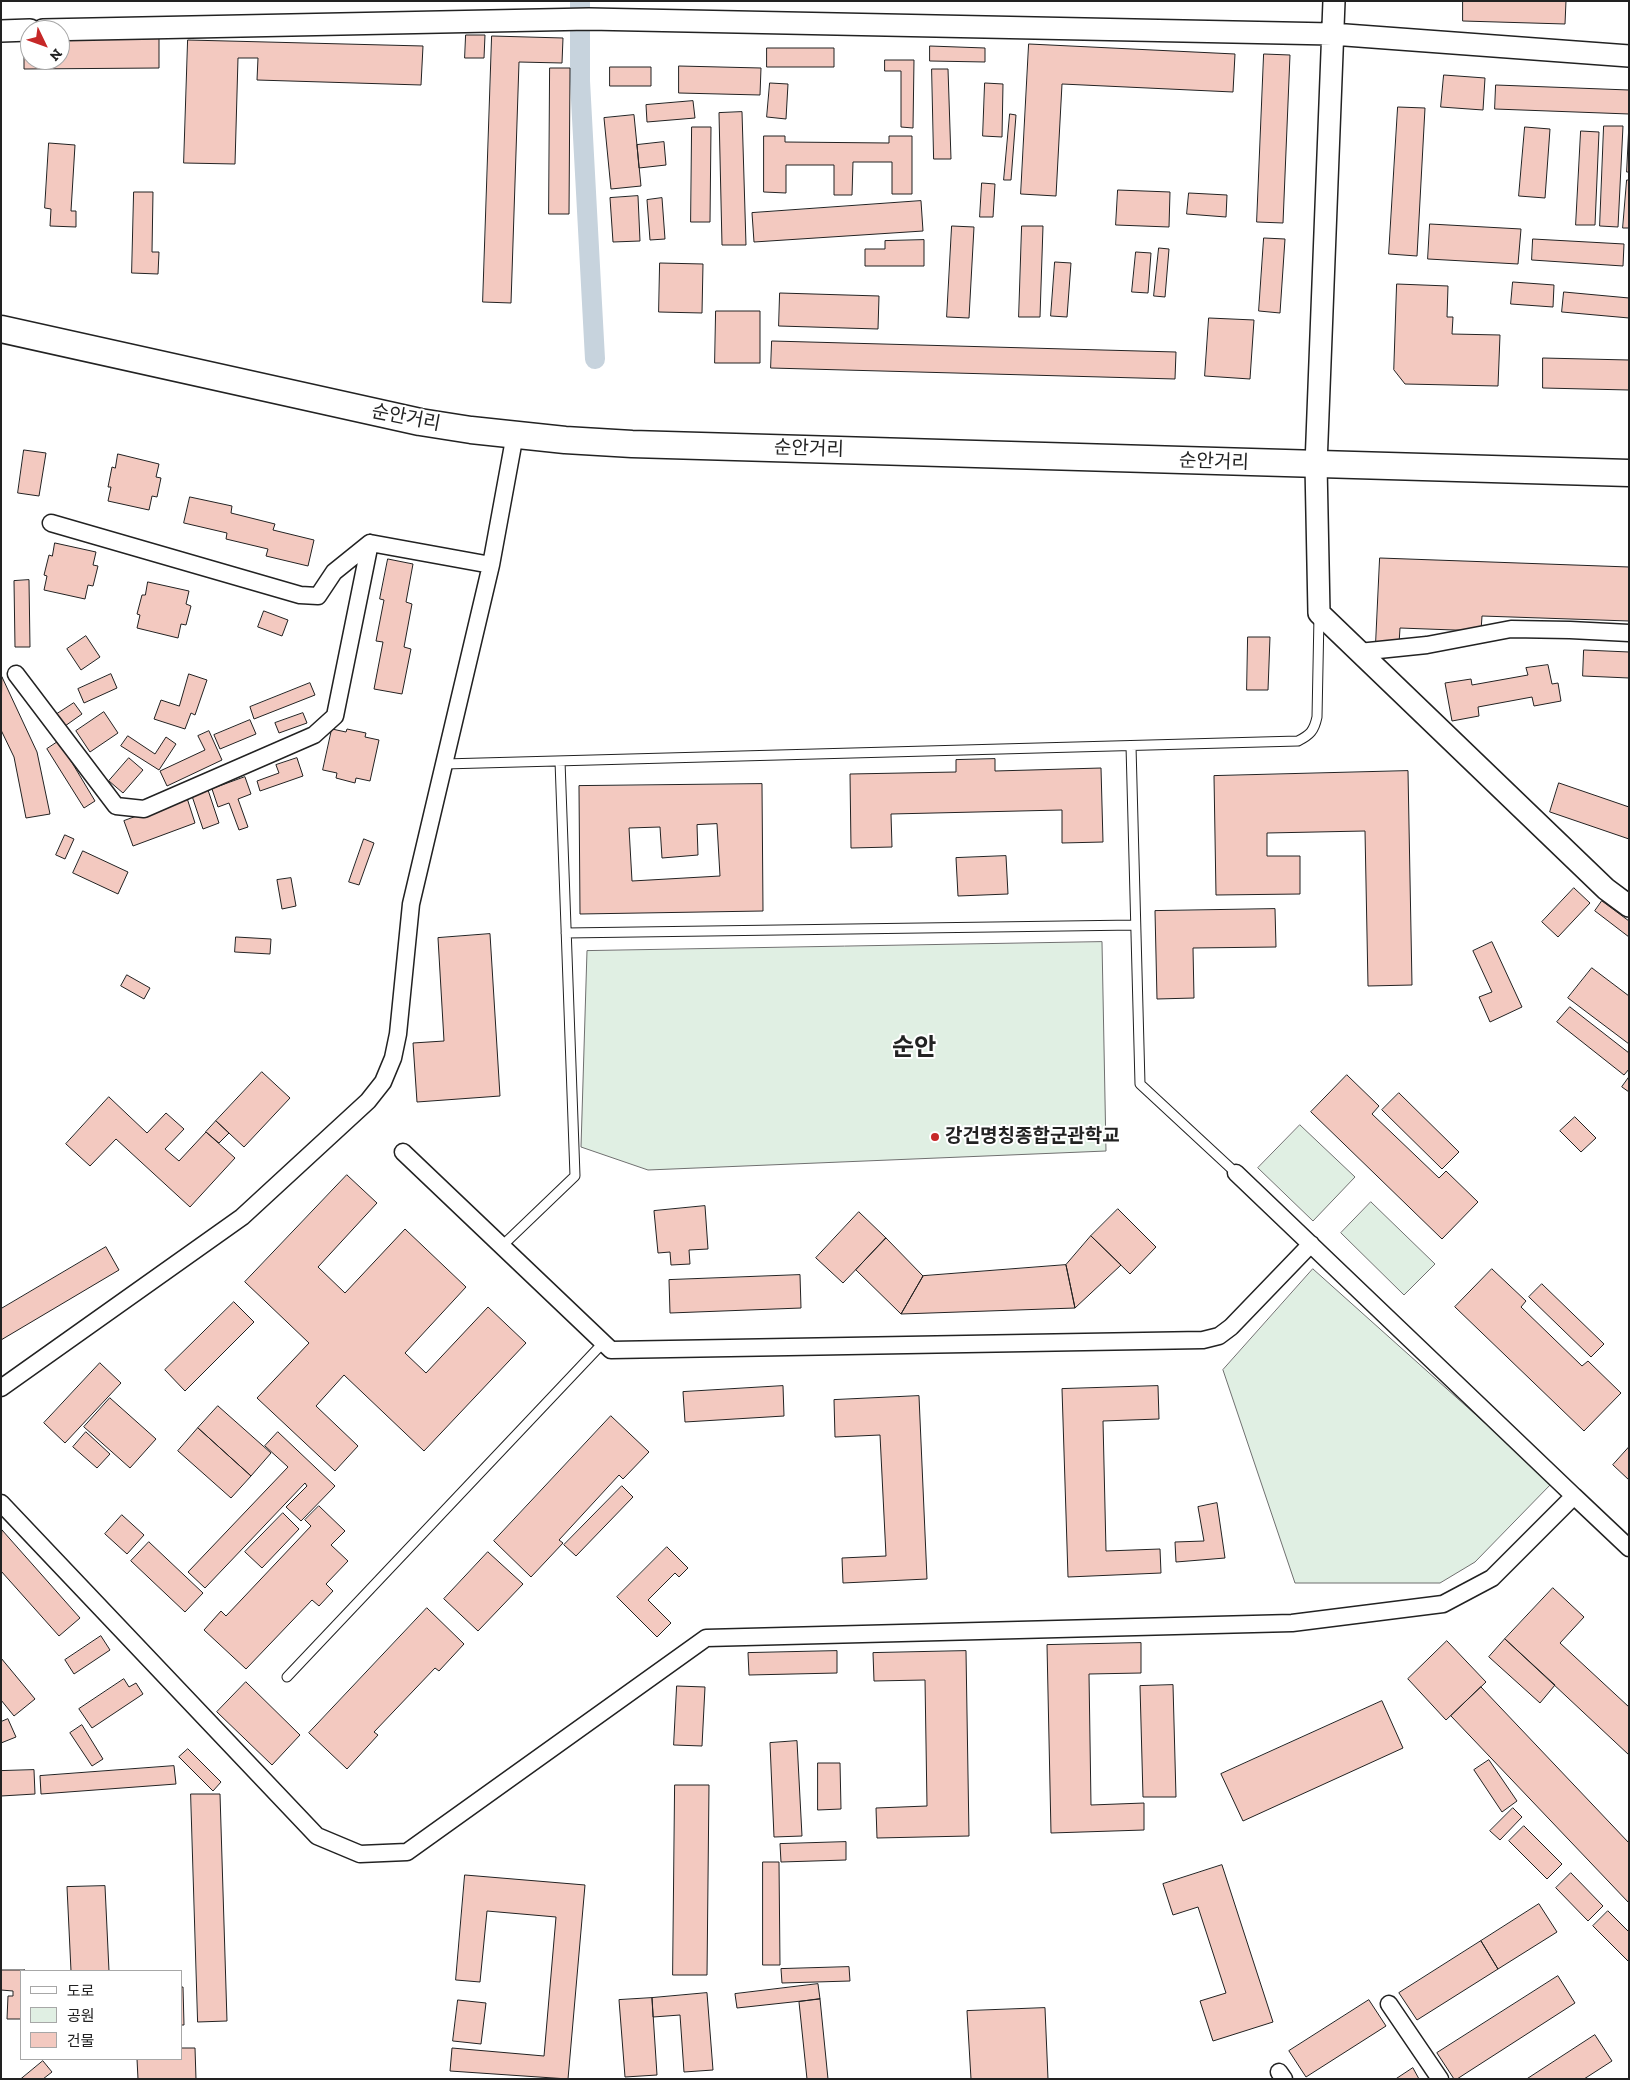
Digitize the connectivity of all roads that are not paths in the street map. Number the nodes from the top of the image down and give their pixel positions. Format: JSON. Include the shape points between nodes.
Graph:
{"nodes":[{"id":1,"x":1334,"y":1,"type":"edge"},
{"id":2,"x":70,"y":29,"type":"edge"},
{"id":3,"x":20,"y":30,"type":"edge"},
{"id":4,"x":1,"y":31,"type":"edge"},
{"id":5,"x":1332,"y":34,"type":"junction"},
{"id":6,"x":1629,"y":56,"type":"edge"},
{"id":7,"x":1,"y":329,"type":"edge"},
{"id":8,"x":515,"y":434,"type":"junction"},
{"id":9,"x":1316,"y":465,"type":"junction"},
{"id":10,"x":1629,"y":473,"type":"edge"},
{"id":11,"x":51,"y":523,"type":"dead end"},
{"id":12,"x":370,"y":543,"type":"junction"},
{"id":13,"x":492,"y":565,"type":"junction"},
{"id":14,"x":1319,"y":613,"type":"junction"},
{"id":15,"x":1629,"y":633,"type":"edge"},
{"id":16,"x":1359,"y":652,"type":"junction"},
{"id":17,"x":16,"y":674,"type":"dead end"},
{"id":18,"x":1131,"y":746,"type":"junction"},
{"id":19,"x":560,"y":761,"type":"junction"},
{"id":20,"x":444,"y":764,"type":"junction"},
{"id":21,"x":1629,"y":906,"type":"edge"},
{"id":22,"x":1135,"y":926,"type":"junction"},
{"id":23,"x":566,"y":933,"type":"junction"},
{"id":24,"x":403,"y":1152,"type":"dead end"},
{"id":25,"x":1236,"y":1173,"type":"joint"},
{"id":26,"x":1311,"y":1244,"type":"junction"},
{"id":27,"x":502,"y":1246,"type":"junction"},
{"id":28,"x":603,"y":1342,"type":"junction"},
{"id":29,"x":1,"y":1388,"type":"edge"},
{"id":30,"x":1574,"y":1496,"type":"junction"},
{"id":31,"x":1,"y":1503,"type":"edge"},
{"id":32,"x":1629,"y":1548,"type":"edge"},
{"id":33,"x":287,"y":1677,"type":"dead end"},
{"id":34,"x":1389,"y":2004,"type":"dead end"},
{"id":35,"x":1440,"y":2079,"type":"edge"}],
"edges":[{"from":1,"to":5,"type":"street"},
{"from":2,"to":5,"type":"street","via":[[589,19]]},
{"from":3,"to":4,"type":"street"},
{"from":5,"to":6,"type":"street"},
{"from":5,"to":9,"type":"street"},
{"from":7,"to":8,"type":"main road","name":"순안거리","via":[[410,420]]},
{"from":8,"to":9,"type":"main road","name":"순안거리","via":[[632,444]]},
{"from":8,"to":13,"type":"street"},
{"from":9,"to":10,"type":"main road","name":"순안거리"},
{"from":9,"to":14,"type":"street"},
{"from":11,"to":12,"type":"street","via":[[300,595],[318,596],[334,572]]},
{"from":12,"to":13,"type":"street"},
{"from":12,"to":17,"type":"street","via":[[335,716],[314,735],[144,809],[116,806]]},
{"from":13,"to":20,"type":"street"},
{"from":14,"to":16,"type":"street"},
{"from":14,"to":18,"type":"lane","via":[[1317,717],[1309,736],[1298,741]]},
{"from":15,"to":16,"type":"street","via":[[1511,630],[1427,645]]},
{"from":16,"to":21,"type":"street","via":[[1606,890]]},
{"from":18,"to":19,"type":"lane"},
{"from":18,"to":22,"type":"lane"},
{"from":19,"to":20,"type":"lane"},
{"from":19,"to":23,"type":"lane"},
{"from":20,"to":29,"type":"street","via":[[411,904],[398,1034],[383,1082],[368,1101],[242,1216]]},
{"from":22,"to":23,"type":"lane"},
{"from":22,"to":25,"type":"lane","via":[[1140,1084]]},
{"from":23,"to":27,"type":"lane","via":[[575,1176]]},
{"from":24,"to":27,"type":"street"},
{"from":25,"to":26,"type":"street"},
{"from":26,"to":28,"type":"street","via":[[1231,1327],[1219,1336],[1202,1340],[611,1350]]},
{"from":26,"to":30,"type":"street"},
{"from":27,"to":28,"type":"street"},
{"from":28,"to":33,"type":"lane"},
{"from":30,"to":31,"type":"street","via":[[1492,1578],[1443,1604],[1292,1623],[706,1638],[407,1852],[360,1854],[317,1836]]},
{"from":30,"to":32,"type":"street"},
{"from":34,"to":35,"type":"street"}]}
